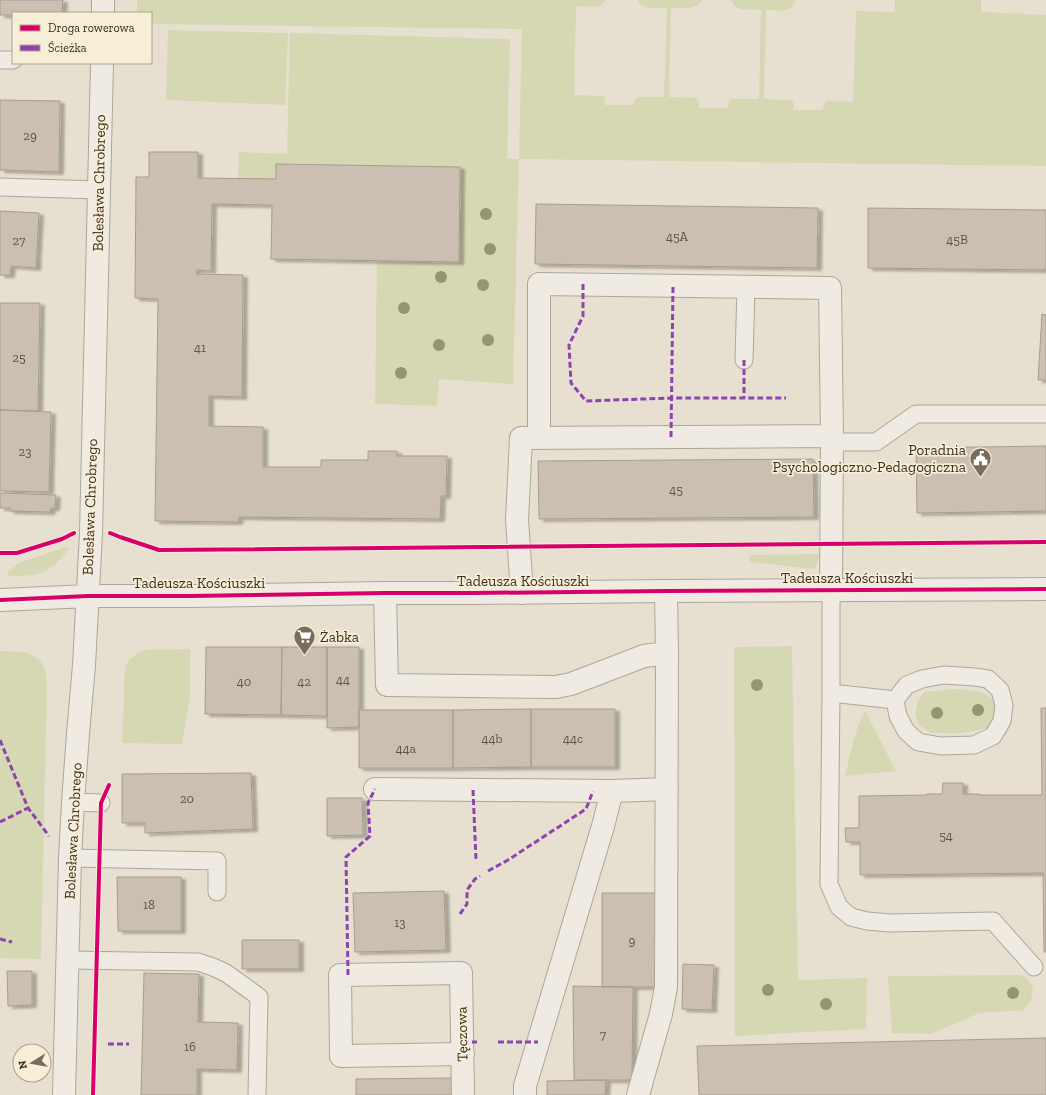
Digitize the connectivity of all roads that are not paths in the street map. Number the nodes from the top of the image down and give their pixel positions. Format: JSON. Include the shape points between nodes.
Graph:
{"nodes":[{"id":1,"x":103,"y":0,"type":"edge"},
{"id":2,"x":103,"y":12,"type":"edge"},
{"id":3,"x":0,"y":60,"type":"edge"},
{"id":4,"x":12,"y":60,"type":"edge"},
{"id":5,"x":102,"y":64,"type":"edge"},
{"id":6,"x":0,"y":187,"type":"edge"},
{"id":7,"x":99,"y":190,"type":"junction"},
{"id":8,"x":746,"y":286,"type":"junction"},
{"id":9,"x":744,"y":360,"type":"dead end"},
{"id":10,"x":1046,"y":414,"type":"edge"},
{"id":11,"x":539,"y":438,"type":"junction"},
{"id":12,"x":832,"y":439,"type":"junction"},
{"id":13,"x":1046,"y":589,"type":"edge"},
{"id":14,"x":831,"y":590,"type":"junction"},
{"id":15,"x":666,"y":591,"type":"junction"},
{"id":16,"x":385,"y":593,"type":"junction"},
{"id":17,"x":522,"y":593,"type":"junction"},
{"id":18,"x":88,"y":596,"type":"junction"},
{"id":19,"x":0,"y":600,"type":"edge"},
{"id":20,"x":667,"y":653,"type":"junction"},
{"id":21,"x":832,"y":693,"type":"junction"},
{"id":22,"x":895,"y":700,"type":"junction"},
{"id":23,"x":375,"y":789,"type":"dead end"},
{"id":24,"x":667,"y":789,"type":"junction"},
{"id":25,"x":612,"y":791,"type":"junction"},
{"id":26,"x":73,"y":802,"type":"junction"},
{"id":27,"x":101,"y":803,"type":"dead end"},
{"id":28,"x":70,"y":858,"type":"junction"},
{"id":29,"x":217,"y":892,"type":"dead end"},
{"id":30,"x":68,"y":960,"type":"junction"},
{"id":31,"x":1034,"y":967,"type":"dead end"},
{"id":32,"x":463,"y":1054,"type":"junction"},
{"id":33,"x":64,"y":1095,"type":"edge"},
{"id":34,"x":257,"y":1095,"type":"edge"},
{"id":35,"x":463,"y":1095,"type":"edge"},
{"id":36,"x":524,"y":1095,"type":"edge"},
{"id":37,"x":638,"y":1095,"type":"edge"}],
"edges":[{"from":1,"to":2,"type":"street"},
{"from":3,"to":4,"type":"lane"},
{"from":5,"to":7,"type":"street","name":"Bolesława Chrobrego"},
{"from":6,"to":7,"type":"lane"},
{"from":7,"to":18,"type":"street","name":"Bolesława Chrobrego"},
{"from":8,"to":9,"type":"lane"},
{"from":8,"to":11,"type":"street","via":[[539,284]]},
{"from":8,"to":12,"type":"street","via":[[830,288]]},
{"from":10,"to":12,"type":"lane","via":[[916,414],[876,442]]},
{"from":11,"to":12,"type":"street"},
{"from":11,"to":17,"type":"street","via":[[521,438],[517,520]]},
{"from":12,"to":14,"type":"street"},
{"from":13,"to":14,"type":"street","name":"Tadeusza Kościuszki"},
{"from":14,"to":15,"type":"street","name":"Tadeusza Kościuszki"},
{"from":14,"to":21,"type":"lane"},
{"from":15,"to":17,"type":"street","name":"Tadeusza Kościuszki"},
{"from":15,"to":20,"type":"street"},
{"from":16,"to":17,"type":"street","name":"Tadeusza Kościuszki"},
{"from":16,"to":18,"type":"street","name":"Tadeusza Kościuszki"},
{"from":16,"to":20,"type":"street","via":[[387,685],[556,687],[571,684],[644,656]]},
{"from":18,"to":19,"type":"street","name":"Tadeusza Kościuszki"},
{"from":18,"to":26,"type":"street","name":"Bolesława Chrobrego"},
{"from":20,"to":24,"type":"street"},
{"from":21,"to":22,"type":"lane"},
{"from":21,"to":31,"type":"lane","via":[[829,884],[839,907],[851,917],[867,921],[993,921]]},
{"from":22,"to":22,"type":"lane","via":[[907,685],[922,679],[944,676],[975,677],[988,679],[1000,690],[1004,705],[1002,721],[993,736],[974,745],[941,746],[918,742],[906,731],[898,716]]},
{"from":23,"to":25,"type":"street"},
{"from":24,"to":25,"type":"street"},
{"from":24,"to":37,"type":"street","via":[[666,987]]},
{"from":25,"to":36,"type":"street"},
{"from":26,"to":27,"type":"lane"},
{"from":26,"to":28,"type":"street","name":"Bolesława Chrobrego"},
{"from":28,"to":29,"type":"lane","via":[[218,861]]},
{"from":28,"to":30,"type":"street","name":"Bolesława Chrobrego"},
{"from":30,"to":33,"type":"street","name":"Bolesława Chrobrego"},
{"from":30,"to":34,"type":"lane","via":[[198,962],[226,973],[259,997]]},
{"from":32,"to":32,"type":"street","name":"Tęczowa","via":[[462,973],[340,975],[341,1056]]},
{"from":32,"to":35,"type":"street","name":"Tęczowa"}]}
